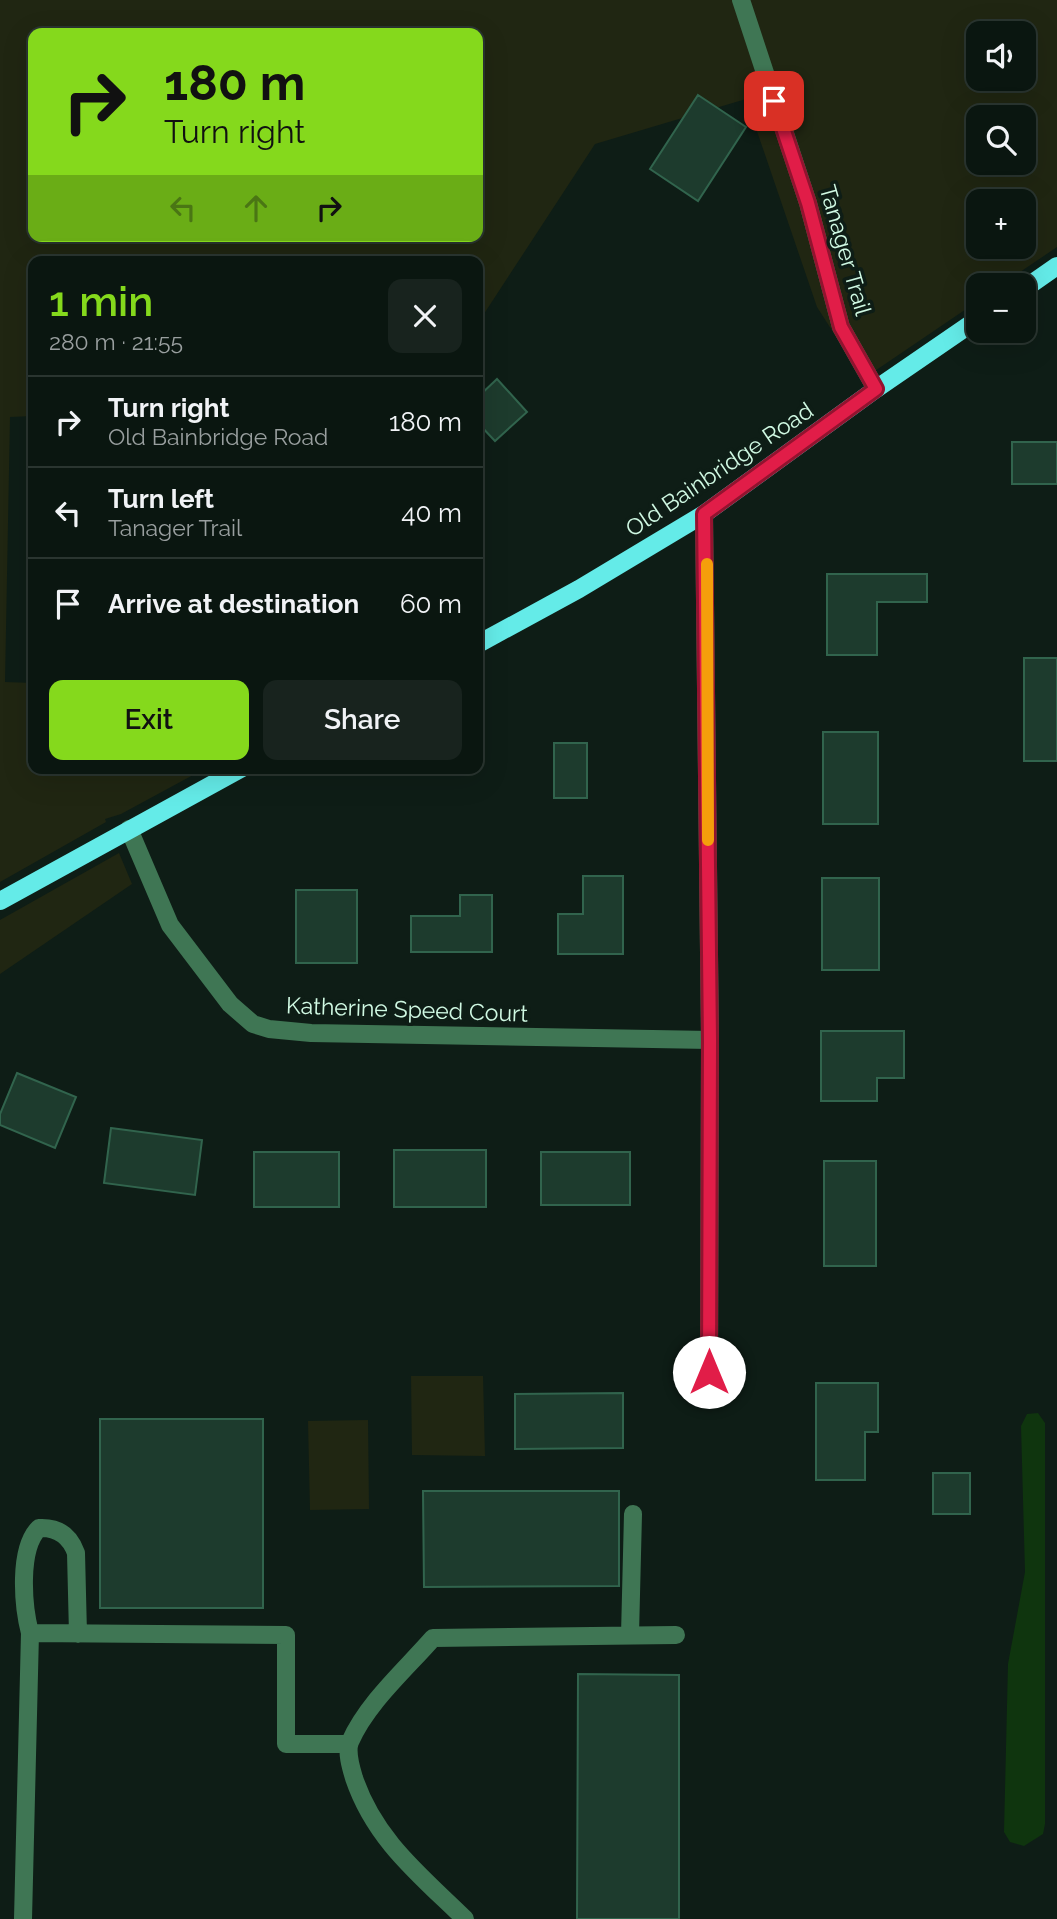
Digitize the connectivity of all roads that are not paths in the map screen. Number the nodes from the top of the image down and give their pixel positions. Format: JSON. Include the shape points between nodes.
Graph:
{"nodes":[{"id":1,"x":740,"y":0,"type":"edge"},
{"id":2,"x":1057,"y":266,"type":"edge"},
{"id":3,"x":1036,"y":281,"type":"edge"},
{"id":4,"x":966,"y":327,"type":"edge"},
{"id":5,"x":876,"y":389,"type":"junction"},
{"id":6,"x":704,"y":514,"type":"junction"},
{"id":7,"x":483,"y":641,"type":"edge"},
{"id":8,"x":231,"y":774,"type":"edge"},
{"id":9,"x":128,"y":829,"type":"junction"},
{"id":10,"x":0,"y":901,"type":"edge"},
{"id":11,"x":710,"y":1040,"type":"junction"},
{"id":12,"x":709,"y":1372,"type":"dead end"},
{"id":13,"x":633,"y":1514,"type":"dead end"},
{"id":14,"x":30,"y":1633,"type":"junction"},
{"id":15,"x":78,"y":1633,"type":"junction"},
{"id":16,"x":630,"y":1635,"type":"junction"},
{"id":17,"x":676,"y":1635,"type":"dead end"},
{"id":18,"x":349,"y":1744,"type":"junction"},
{"id":19,"x":23,"y":1919,"type":"edge"},
{"id":20,"x":465,"y":1919,"type":"edge"}],
"edges":[{"from":1,"to":5,"type":"street","name":"Tanager Trail","via":[[808,203],[841,327]]},
{"from":2,"to":3,"type":"main road"},
{"from":4,"to":5,"type":"main road","name":"Old Bainbridge Road"},
{"from":5,"to":6,"type":"main road","name":"Old Bainbridge Road"},
{"from":6,"to":7,"type":"main road","name":"Old Bainbridge Road"},
{"from":6,"to":11,"type":"street"},
{"from":8,"to":9,"type":"main road"},
{"from":9,"to":10,"type":"main road"},
{"from":9,"to":11,"type":"street","name":"Katherine Speed Court","via":[[170,925],[230,1004],[253,1024],[311,1033]]},
{"from":11,"to":12,"type":"street"},
{"from":13,"to":16,"type":"street"},
{"from":14,"to":15,"type":"street"},
{"from":14,"to":15,"type":"street","via":[[23,1607],[28,1549],[39,1528],[50,1527],[66,1536],[76,1553]]},
{"from":14,"to":19,"type":"street"},
{"from":15,"to":18,"type":"street","via":[[286,1635],[286,1744]]},
{"from":16,"to":17,"type":"street"},
{"from":16,"to":18,"type":"street","via":[[433,1638],[369,1712]]},
{"from":18,"to":20,"type":"street","via":[[350,1766],[373,1822]]}]}
